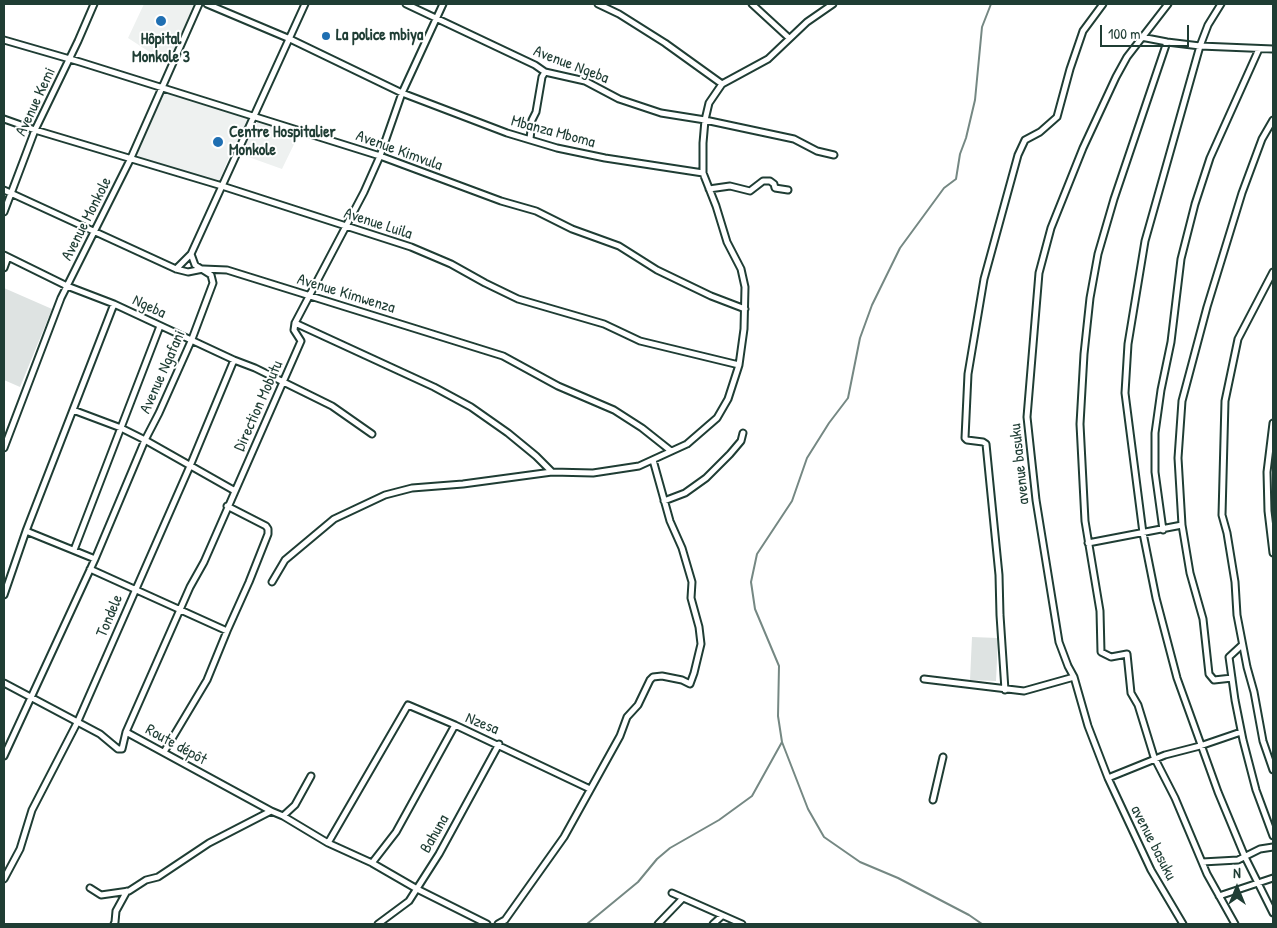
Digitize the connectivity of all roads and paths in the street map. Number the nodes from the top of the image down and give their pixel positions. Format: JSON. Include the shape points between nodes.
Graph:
{"nodes":[{"id":1,"x":94,"y":4,"type":"edge"},
{"id":2,"x":199,"y":4,"type":"edge"},
{"id":3,"x":207,"y":4,"type":"edge"},
{"id":4,"x":305,"y":4,"type":"edge"},
{"id":5,"x":406,"y":4,"type":"edge"},
{"id":6,"x":443,"y":4,"type":"edge"},
{"id":7,"x":598,"y":4,"type":"edge"},
{"id":8,"x":752,"y":4,"type":"edge"},
{"id":9,"x":833,"y":4,"type":"edge"},
{"id":10,"x":1103,"y":4,"type":"edge"},
{"id":11,"x":1168,"y":4,"type":"edge"},
{"id":12,"x":1221,"y":4,"type":"edge"},
{"id":13,"x":436,"y":19,"type":"junction"},
{"id":14,"x":1141,"y":37,"type":"junction"},
{"id":15,"x":789,"y":38,"type":"junction"},
{"id":16,"x":290,"y":39,"type":"junction"},
{"id":17,"x":4,"y":40,"type":"edge"},
{"id":18,"x":1167,"y":42,"type":"junction"},
{"id":19,"x":1200,"y":46,"type":"junction"},
{"id":20,"x":1259,"y":49,"type":"junction"},
{"id":21,"x":1273,"y":50,"type":"edge"},
{"id":22,"x":69,"y":60,"type":"junction"},
{"id":23,"x":545,"y":72,"type":"junction"},
{"id":24,"x":722,"y":84,"type":"junction"},
{"id":25,"x":162,"y":89,"type":"junction"},
{"id":26,"x":402,"y":93,"type":"junction"},
{"id":27,"x":253,"y":117,"type":"junction"},
{"id":28,"x":4,"y":119,"type":"edge"},
{"id":29,"x":705,"y":120,"type":"junction"},
{"id":30,"x":1273,"y":120,"type":"edge"},
{"id":31,"x":36,"y":130,"type":"junction"},
{"id":32,"x":530,"y":140,"type":"junction"},
{"id":33,"x":834,"y":155,"type":"dead end"},
{"id":34,"x":380,"y":156,"type":"junction"},
{"id":35,"x":130,"y":160,"type":"junction"},
{"id":36,"x":703,"y":173,"type":"junction"},
{"id":37,"x":222,"y":186,"type":"junction"},
{"id":38,"x":709,"y":189,"type":"junction"},
{"id":39,"x":4,"y":190,"type":"edge"},
{"id":40,"x":788,"y":190,"type":"dead end"},
{"id":41,"x":12,"y":193,"type":"junction"},
{"id":42,"x":4,"y":212,"type":"edge"},
{"id":43,"x":346,"y":226,"type":"junction"},
{"id":44,"x":95,"y":232,"type":"junction"},
{"id":45,"x":191,"y":254,"type":"junction"},
{"id":46,"x":6,"y":256,"type":"edge"},
{"id":47,"x":4,"y":268,"type":"edge"},
{"id":48,"x":176,"y":269,"type":"junction"},
{"id":49,"x":203,"y":269,"type":"junction"},
{"id":50,"x":1273,"y":272,"type":"edge"},
{"id":51,"x":67,"y":286,"type":"junction"},
{"id":52,"x":309,"y":295,"type":"junction"},
{"id":53,"x":114,"y":304,"type":"junction"},
{"id":54,"x":745,"y":309,"type":"junction"},
{"id":55,"x":295,"y":323,"type":"junction"},
{"id":56,"x":160,"y":326,"type":"junction"},
{"id":57,"x":192,"y":339,"type":"junction"},
{"id":58,"x":234,"y":360,"type":"junction"},
{"id":59,"x":739,"y":365,"type":"junction"},
{"id":60,"x":283,"y":382,"type":"junction"},
{"id":61,"x":73,"y":410,"type":"junction"},
{"id":62,"x":1273,"y":423,"type":"edge"},
{"id":63,"x":121,"y":428,"type":"junction"},
{"id":64,"x":742,"y":433,"type":"dead end"},
{"id":65,"x":372,"y":434,"type":"dead end"},
{"id":66,"x":145,"y":440,"type":"junction"},
{"id":67,"x":4,"y":448,"type":"edge"},
{"id":68,"x":671,"y":451,"type":"junction"},
{"id":69,"x":653,"y":460,"type":"junction"},
{"id":70,"x":190,"y":466,"type":"junction"},
{"id":71,"x":552,"y":472,"type":"junction"},
{"id":72,"x":234,"y":491,"type":"junction"},
{"id":73,"x":664,"y":502,"type":"junction"},
{"id":74,"x":228,"y":506,"type":"junction"},
{"id":75,"x":1182,"y":525,"type":"junction"},
{"id":76,"x":1163,"y":530,"type":"junction"},
{"id":77,"x":26,"y":531,"type":"junction"},
{"id":78,"x":1143,"y":533,"type":"junction"},
{"id":79,"x":1088,"y":542,"type":"junction"},
{"id":80,"x":74,"y":550,"type":"junction"},
{"id":81,"x":1273,"y":553,"type":"edge"},
{"id":82,"x":95,"y":559,"type":"junction"},
{"id":83,"x":90,"y":569,"type":"junction"},
{"id":84,"x":272,"y":582,"type":"dead end"},
{"id":85,"x":135,"y":589,"type":"junction"},
{"id":86,"x":4,"y":595,"type":"edge"},
{"id":87,"x":180,"y":610,"type":"junction"},
{"id":88,"x":226,"y":631,"type":"junction"},
{"id":89,"x":1242,"y":645,"type":"junction"},
{"id":90,"x":1074,"y":677,"type":"junction"},
{"id":91,"x":1232,"y":678,"type":"junction"},
{"id":92,"x":924,"y":679,"type":"dead end"},
{"id":93,"x":4,"y":683,"type":"edge"},
{"id":94,"x":1006,"y":690,"type":"junction"},
{"id":95,"x":30,"y":696,"type":"junction"},
{"id":96,"x":78,"y":721,"type":"junction"},
{"id":97,"x":455,"y":725,"type":"junction"},
{"id":98,"x":126,"y":732,"type":"junction"},
{"id":99,"x":1241,"y":732,"type":"junction"},
{"id":100,"x":499,"y":744,"type":"junction"},
{"id":101,"x":1200,"y":746,"type":"junction"},
{"id":102,"x":164,"y":752,"type":"junction"},
{"id":103,"x":4,"y":756,"type":"edge"},
{"id":104,"x":943,"y":757,"type":"dead end"},
{"id":105,"x":1156,"y":760,"type":"junction"},
{"id":106,"x":1273,"y":770,"type":"edge"},
{"id":107,"x":311,"y":776,"type":"dead end"},
{"id":108,"x":1108,"y":778,"type":"junction"},
{"id":109,"x":590,"y":789,"type":"junction"},
{"id":110,"x":933,"y":800,"type":"dead end"},
{"id":111,"x":271,"y":811,"type":"junction"},
{"id":112,"x":283,"y":816,"type":"junction"},
{"id":113,"x":1273,"y":836,"type":"edge"},
{"id":114,"x":328,"y":843,"type":"junction"},
{"id":115,"x":1273,"y":847,"type":"edge"},
{"id":116,"x":1245,"y":857,"type":"junction"},
{"id":117,"x":1202,"y":862,"type":"junction"},
{"id":118,"x":372,"y":863,"type":"junction"},
{"id":119,"x":1273,"y":878,"type":"edge"},
{"id":120,"x":4,"y":879,"type":"edge"},
{"id":121,"x":1258,"y":882,"type":"junction"},
{"id":122,"x":90,"y":888,"type":"dead end"},
{"id":123,"x":417,"y":889,"type":"junction"},
{"id":124,"x":127,"y":891,"type":"junction"},
{"id":125,"x":672,"y":894,"type":"dead end"},
{"id":126,"x":1219,"y":896,"type":"junction"},
{"id":127,"x":683,"y":898,"type":"junction"},
{"id":128,"x":1273,"y":913,"type":"edge"},
{"id":129,"x":722,"y":916,"type":"junction"},
{"id":130,"x":114,"y":924,"type":"edge"},
{"id":131,"x":378,"y":924,"type":"edge"},
{"id":132,"x":487,"y":924,"type":"edge"},
{"id":133,"x":498,"y":924,"type":"edge"},
{"id":134,"x":658,"y":924,"type":"edge"},
{"id":135,"x":713,"y":924,"type":"edge"},
{"id":136,"x":742,"y":924,"type":"edge"},
{"id":137,"x":1183,"y":924,"type":"edge"},
{"id":138,"x":1235,"y":924,"type":"edge"}],
"edges":[{"from":1,"to":22,"type":"street","name":"Avenue Kemi"},
{"from":2,"to":25,"type":"street","name":"Avenue Monkole"},
{"from":3,"to":16,"type":"street","name":"Mbanza Mboma"},
{"from":4,"to":16,"type":"street"},
{"from":5,"to":13,"type":"street","name":"Avenue Ngeba"},
{"from":6,"to":13,"type":"street"},
{"from":7,"to":24,"type":"street","via":[[665,43]]},
{"from":8,"to":15,"type":"street"},
{"from":9,"to":15,"type":"street"},
{"from":10,"to":94,"type":"street","via":[[1084,32],[1057,117],[1025,140],[1018,154],[984,279],[968,374],[965,438],[986,444]]},
{"from":11,"to":14,"type":"street","name":"avenue basuku"},
{"from":12,"to":19,"type":"street"},
{"from":13,"to":23,"type":"street","name":"Avenue Ngeba"},
{"from":13,"to":26,"type":"street"},
{"from":14,"to":18,"type":"street"},
{"from":14,"to":90,"type":"street","name":"avenue basuku","via":[[1116,77],[1083,148],[1051,228],[1038,283],[1027,417],[1036,500],[1057,633]]},
{"from":15,"to":24,"type":"street","via":[[768,59]]},
{"from":16,"to":26,"type":"street","name":"Mbanza Mboma"},
{"from":16,"to":27,"type":"street"},
{"from":17,"to":22,"type":"street","name":"Avenue Kimvula"},
{"from":18,"to":19,"type":"street"},
{"from":18,"to":79,"type":"street","via":[[1114,199],[1098,254],[1090,298],[1080,424]]},
{"from":19,"to":20,"type":"street"},
{"from":19,"to":78,"type":"street","via":[[1145,241],[1128,344],[1125,393]]},
{"from":20,"to":21,"type":"street"},
{"from":20,"to":76,"type":"street","via":[[1210,158],[1181,258],[1172,342],[1155,433],[1155,472]]},
{"from":22,"to":25,"type":"street","name":"Avenue Kimvula"},
{"from":22,"to":31,"type":"street","name":"Avenue Kemi"},
{"from":23,"to":29,"type":"street","name":"Avenue Ngeba","via":[[586,80],[619,99],[661,113]]},
{"from":23,"to":32,"type":"street"},
{"from":24,"to":29,"type":"street","via":[[711,100]]},
{"from":25,"to":27,"type":"street","name":"Avenue Kimvula"},
{"from":25,"to":35,"type":"street","name":"Avenue Monkole"},
{"from":26,"to":32,"type":"street","name":"Mbanza Mboma"},
{"from":26,"to":34,"type":"street"},
{"from":27,"to":34,"type":"street","name":"Avenue Kimvula"},
{"from":27,"to":37,"type":"street"},
{"from":28,"to":31,"type":"street","name":"Avenue Luila"},
{"from":29,"to":33,"type":"street","name":"Avenue Ngeba","via":[[794,140],[817,152]]},
{"from":29,"to":36,"type":"street"},
{"from":30,"to":75,"type":"street","via":[[1262,139],[1242,193],[1182,401],[1178,458]]},
{"from":31,"to":35,"type":"street","name":"Avenue Luila"},
{"from":31,"to":41,"type":"street","name":"Avenue Kemi"},
{"from":32,"to":36,"type":"street","name":"Mbanza Mboma","via":[[605,158]]},
{"from":34,"to":43,"type":"street"},
{"from":34,"to":54,"type":"street","name":"Avenue Kimvula","via":[[536,211],[572,229],[619,246],[657,270]]},
{"from":35,"to":37,"type":"street","name":"Avenue Luila"},
{"from":35,"to":44,"type":"street","name":"Avenue Monkole"},
{"from":36,"to":38,"type":"street"},
{"from":37,"to":43,"type":"street","name":"Avenue Luila"},
{"from":37,"to":45,"type":"street"},
{"from":38,"to":40,"type":"street","via":[[730,186],[750,191],[770,180],[775,188]]},
{"from":38,"to":54,"type":"street","via":[[727,242],[741,269]]},
{"from":39,"to":41,"type":"street","name":"Avenue Kimwenza"},
{"from":41,"to":42,"type":"street","name":"Avenue Kemi"},
{"from":41,"to":44,"type":"street","name":"Avenue Kimwenza"},
{"from":43,"to":52,"type":"street"},
{"from":43,"to":59,"type":"street","name":"Avenue Luila","via":[[419,250],[518,298],[604,324],[640,341]]},
{"from":44,"to":48,"type":"street","name":"Avenue Kimwenza"},
{"from":44,"to":51,"type":"street","name":"Avenue Monkole"},
{"from":45,"to":48,"type":"street"},
{"from":45,"to":49,"type":"street","name":"Avenue Ngafani","via":[[195,265]]},
{"from":46,"to":47,"type":"street"},
{"from":46,"to":51,"type":"street","name":"Ngeba"},
{"from":48,"to":49,"type":"street","name":"Avenue Kimwenza","via":[[188,272]]},
{"from":49,"to":52,"type":"street","name":"Avenue Kimwenza","via":[[227,270]]},
{"from":49,"to":57,"type":"street","name":"Avenue Ngafani","via":[[211,275],[213,283]]},
{"from":50,"to":89,"type":"street","via":[[1238,339],[1225,401],[1222,515],[1235,582]]},
{"from":51,"to":53,"type":"street","name":"Ngeba"},
{"from":51,"to":67,"type":"street","name":"Avenue Monkole"},
{"from":52,"to":55,"type":"street"},
{"from":52,"to":68,"type":"street","name":"Avenue Kimwenza","via":[[503,356],[558,386],[614,410]]},
{"from":53,"to":56,"type":"street","name":"Ngeba"},
{"from":53,"to":61,"type":"street"},
{"from":54,"to":59,"type":"street"},
{"from":55,"to":60,"type":"street","name":"Direction Mobutu","via":[[295,333],[301,340]]},
{"from":55,"to":71,"type":"street","via":[[471,407],[508,433]]},
{"from":56,"to":57,"type":"street","name":"Ngeba"},
{"from":56,"to":63,"type":"street"},
{"from":57,"to":58,"type":"street","name":"Ngeba"},
{"from":57,"to":66,"type":"street","name":"Avenue Ngafani"},
{"from":58,"to":60,"type":"street","name":"Ngeba"},
{"from":58,"to":70,"type":"street","name":"Tondele"},
{"from":59,"to":68,"type":"street","via":[[728,399],[717,418],[687,444]]},
{"from":60,"to":65,"type":"street","name":"Ngeba","via":[[332,406]]},
{"from":60,"to":72,"type":"street","name":"Direction Mobutu"},
{"from":61,"to":63,"type":"street"},
{"from":61,"to":77,"type":"street"},
{"from":62,"to":81,"type":"street","via":[[1267,472]]},
{"from":63,"to":66,"type":"street"},
{"from":63,"to":80,"type":"street"},
{"from":64,"to":73,"type":"street","via":[[741,441],[706,478],[685,493]]},
{"from":66,"to":70,"type":"street"},
{"from":66,"to":82,"type":"street","name":"Avenue Ngafani"},
{"from":68,"to":69,"type":"street"},
{"from":69,"to":71,"type":"street","via":[[639,466],[601,472]]},
{"from":69,"to":73,"type":"street"},
{"from":70,"to":72,"type":"street"},
{"from":70,"to":85,"type":"street","name":"Tondele"},
{"from":71,"to":84,"type":"street","via":[[412,488],[385,495],[334,519],[285,560]]},
{"from":72,"to":74,"type":"street","name":"Direction Mobutu"},
{"from":73,"to":109,"type":"street","via":[[692,584],[691,598],[701,644],[696,668],[690,684],[662,676],[650,680]]},
{"from":74,"to":87,"type":"street","name":"Direction Mobutu"},
{"from":74,"to":88,"type":"street","via":[[266,526],[268,534]]},
{"from":75,"to":76,"type":"street"},
{"from":75,"to":91,"type":"street","via":[[1190,573],[1203,619],[1209,674],[1214,680]]},
{"from":76,"to":78,"type":"street"},
{"from":77,"to":80,"type":"street"},
{"from":77,"to":86,"type":"street"},
{"from":78,"to":79,"type":"street"},
{"from":78,"to":101,"type":"street","via":[[1177,678]]},
{"from":79,"to":105,"type":"street","via":[[1100,611],[1101,652],[1112,657],[1127,654],[1132,693]]},
{"from":80,"to":82,"type":"street"},
{"from":82,"to":83,"type":"street","name":"Avenue Ngafani"},
{"from":83,"to":85,"type":"street"},
{"from":83,"to":95,"type":"street","name":"Avenue Ngafani"},
{"from":85,"to":87,"type":"street"},
{"from":85,"to":96,"type":"street","name":"Tondele"},
{"from":87,"to":88,"type":"street"},
{"from":87,"to":98,"type":"street","name":"Direction Mobutu"},
{"from":88,"to":102,"type":"street","via":[[207,680]]},
{"from":89,"to":91,"type":"street","via":[[1229,657]]},
{"from":89,"to":106,"type":"street"},
{"from":90,"to":94,"type":"street","via":[[1024,691]]},
{"from":90,"to":108,"type":"street","name":"avenue basuku"},
{"from":91,"to":99,"type":"street"},
{"from":92,"to":94,"type":"street"},
{"from":93,"to":95,"type":"street","name":"Route dépôt"},
{"from":95,"to":96,"type":"street","name":"Route dépôt"},
{"from":95,"to":103,"type":"street","name":"Avenue Ngafani"},
{"from":96,"to":98,"type":"street","name":"Route dépôt","via":[[118,750],[122,749]]},
{"from":96,"to":120,"type":"street","name":"Tondele","via":[[32,810],[20,849]]},
{"from":97,"to":100,"type":"street","name":"Nzesa"},
{"from":97,"to":114,"type":"street","via":[[408,705]]},
{"from":97,"to":118,"type":"street","name":"Nzesa","via":[[396,832]]},
{"from":98,"to":102,"type":"street","name":"Route dépôt"},
{"from":99,"to":101,"type":"street"},
{"from":99,"to":113,"type":"street","via":[[1260,803]]},
{"from":100,"to":109,"type":"street","name":"Nzesa"},
{"from":100,"to":123,"type":"street","name":"Bahuna"},
{"from":101,"to":105,"type":"street"},
{"from":101,"to":116,"type":"street"},
{"from":102,"to":111,"type":"street","name":"Route dépôt"},
{"from":104,"to":110,"type":"street"},
{"from":105,"to":108,"type":"street"},
{"from":105,"to":117,"type":"street"},
{"from":107,"to":112,"type":"street","via":[[295,805]]},
{"from":108,"to":137,"type":"street","name":"avenue basuku","via":[[1151,870]]},
{"from":109,"to":133,"type":"street","via":[[559,844],[505,920]]},
{"from":111,"to":112,"type":"street","name":"Route dépôt"},
{"from":111,"to":124,"type":"street"},
{"from":112,"to":114,"type":"street","name":"Route dépôt"},
{"from":114,"to":118,"type":"street"},
{"from":115,"to":116,"type":"street"},
{"from":116,"to":117,"type":"street"},
{"from":116,"to":121,"type":"street"},
{"from":117,"to":126,"type":"street"},
{"from":118,"to":123,"type":"street"},
{"from":119,"to":121,"type":"street"},
{"from":121,"to":126,"type":"street"},
{"from":121,"to":128,"type":"street"},
{"from":122,"to":124,"type":"street","via":[[101,895]]},
{"from":123,"to":131,"type":"street","name":"Bahuna","via":[[409,901]]},
{"from":123,"to":132,"type":"street"},
{"from":124,"to":130,"type":"street","via":[[116,911]]},
{"from":125,"to":127,"type":"street"},
{"from":126,"to":138,"type":"street"},
{"from":127,"to":129,"type":"street"},
{"from":127,"to":134,"type":"street"},
{"from":129,"to":135,"type":"street"},
{"from":129,"to":136,"type":"street"}]}
